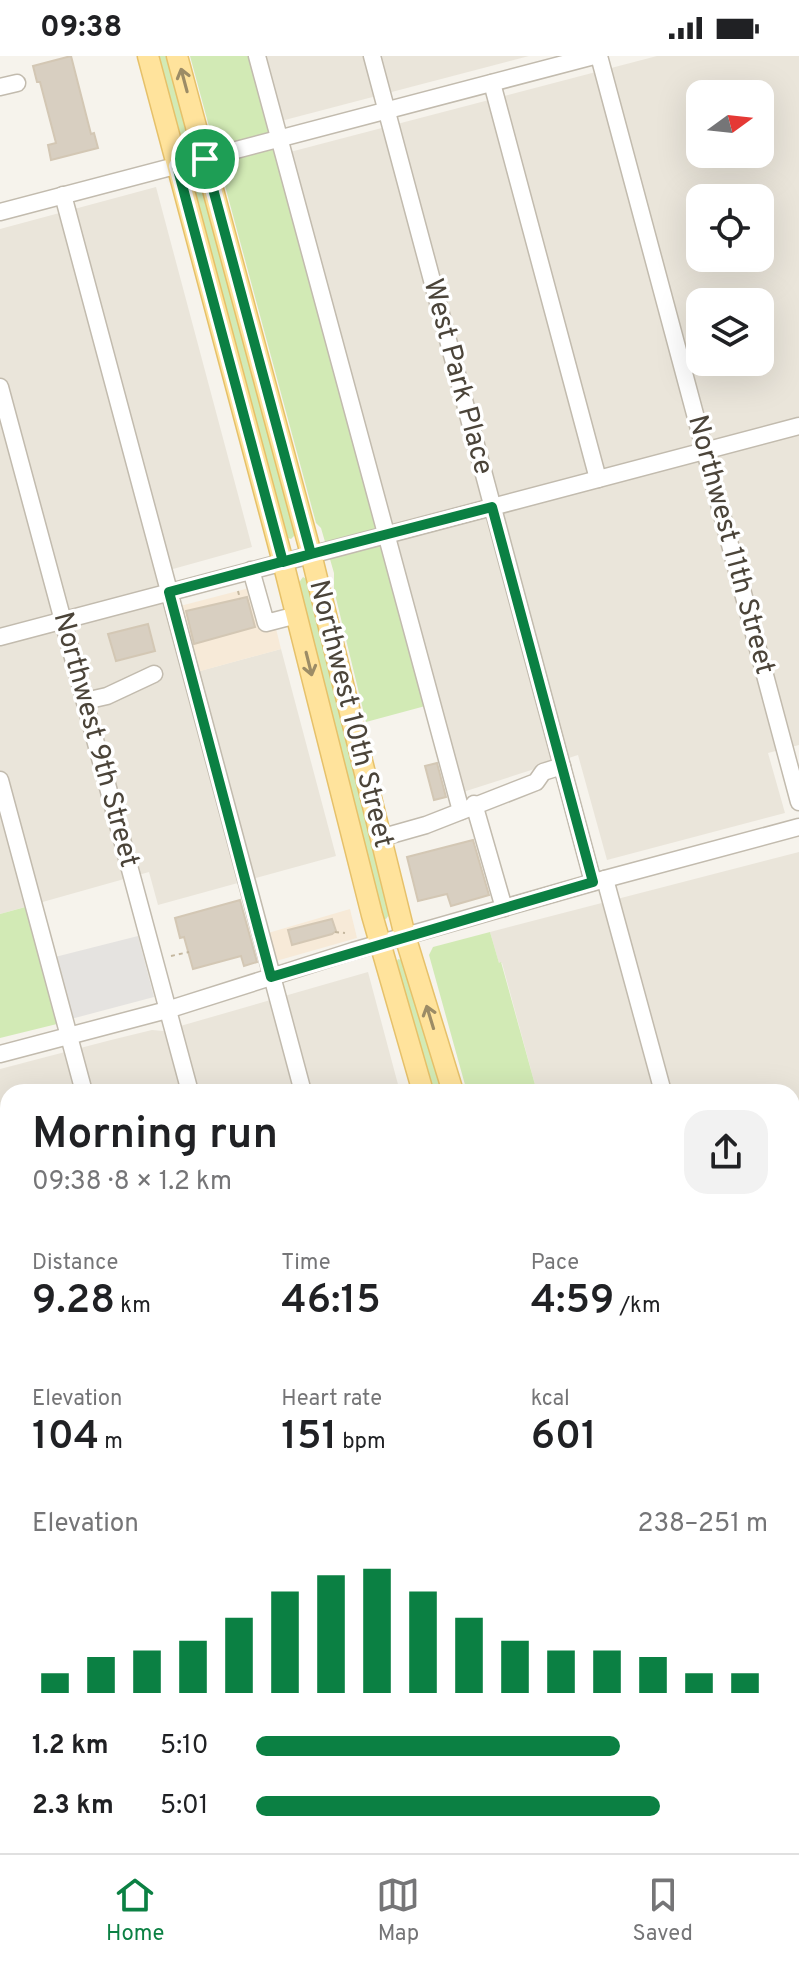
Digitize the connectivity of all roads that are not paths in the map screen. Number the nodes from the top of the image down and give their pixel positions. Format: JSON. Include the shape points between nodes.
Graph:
{"nodes":[{"id":1,"x":148,"y":56,"type":"edge"},
{"id":2,"x":177,"y":56,"type":"edge"},
{"id":3,"x":257,"y":56,"type":"edge"},
{"id":4,"x":372,"y":56,"type":"edge"},
{"id":5,"x":596,"y":56,"type":"edge"},
{"id":6,"x":17,"y":83,"type":"dead end"},
{"id":7,"x":492,"y":83,"type":"junction"},
{"id":8,"x":0,"y":87,"type":"edge"},
{"id":9,"x":387,"y":111,"type":"junction"},
{"id":10,"x":279,"y":139,"type":"junction"},
{"id":11,"x":205,"y":159,"type":"junction"},
{"id":12,"x":177,"y":166,"type":"junction"},
{"id":13,"x":63,"y":195,"type":"junction"},
{"id":14,"x":0,"y":212,"type":"edge"},
{"id":15,"x":0,"y":387,"type":"edge"},
{"id":16,"x":799,"y":426,"type":"edge"},
{"id":17,"x":705,"y":451,"type":"junction"},
{"id":18,"x":598,"y":479,"type":"junction"},
{"id":19,"x":492,"y":507,"type":"junction"},
{"id":20,"x":384,"y":535,"type":"junction"},
{"id":21,"x":311,"y":554,"type":"junction"},
{"id":22,"x":283,"y":562,"type":"junction"},
{"id":23,"x":251,"y":570,"type":"junction"},
{"id":24,"x":169,"y":592,"type":"junction"},
{"id":25,"x":297,"y":615,"type":"junction"},
{"id":26,"x":63,"y":620,"type":"junction"},
{"id":27,"x":0,"y":637,"type":"edge"},
{"id":28,"x":154,"y":674,"type":"dead end"},
{"id":29,"x":85,"y":701,"type":"junction"},
{"id":30,"x":562,"y":766,"type":"junction"},
{"id":31,"x":0,"y":780,"type":"edge"},
{"id":32,"x":799,"y":802,"type":"edge"},
{"id":33,"x":468,"y":807,"type":"junction"},
{"id":34,"x":799,"y":827,"type":"edge"},
{"id":35,"x":380,"y":838,"type":"junction"},
{"id":36,"x":599,"y":881,"type":"junction"},
{"id":37,"x":504,"y":908,"type":"junction"},
{"id":38,"x":405,"y":936,"type":"junction"},
{"id":39,"x":379,"y":944,"type":"junction"},
{"id":40,"x":271,"y":977,"type":"junction"},
{"id":41,"x":167,"y":1010,"type":"junction"},
{"id":42,"x":70,"y":1036,"type":"junction"},
{"id":43,"x":0,"y":1054,"type":"edge"},
{"id":44,"x":82,"y":1084,"type":"edge"},
{"id":45,"x":188,"y":1084,"type":"edge"},
{"id":46,"x":301,"y":1084,"type":"edge"},
{"id":47,"x":421,"y":1084,"type":"edge"},
{"id":48,"x":451,"y":1084,"type":"edge"},
{"id":49,"x":661,"y":1084,"type":"edge"}],
"edges":[{"from":1,"to":12,"type":"main road","name":"Northwest 10th Street"},
{"from":11,"to":2,"type":"main road","name":"Northwest 10th Street","one_way":true},
{"from":3,"to":10,"type":"street"},
{"from":4,"to":9,"type":"street","name":"West Park Place"},
{"from":5,"to":7,"type":"street"},
{"from":5,"to":17,"type":"street","name":"Northwest 11th Street"},
{"from":6,"to":8,"type":"street"},
{"from":7,"to":9,"type":"street"},
{"from":7,"to":18,"type":"street"},
{"from":9,"to":10,"type":"street"},
{"from":9,"to":19,"type":"street","name":"West Park Place"},
{"from":10,"to":11,"type":"street"},
{"from":10,"to":20,"type":"street"},
{"from":11,"to":12,"type":"street"},
{"from":11,"to":21,"type":"main road","name":"Northwest 10th Street"},
{"from":12,"to":13,"type":"street"},
{"from":12,"to":22,"type":"main road","name":"Northwest 10th Street"},
{"from":13,"to":14,"type":"street"},
{"from":13,"to":24,"type":"street"},
{"from":15,"to":26,"type":"street","name":"Northwest 9th Street"},
{"from":16,"to":17,"type":"street"},
{"from":17,"to":18,"type":"street"},
{"from":17,"to":32,"type":"street","name":"Northwest 11th Street"},
{"from":18,"to":19,"type":"street"},
{"from":19,"to":20,"type":"street"},
{"from":19,"to":30,"type":"street","name":"West Park Place"},
{"from":20,"to":21,"type":"street"},
{"from":20,"to":33,"type":"street"},
{"from":21,"to":22,"type":"street"},
{"from":21,"to":35,"type":"main road","name":"Northwest 10th Street"},
{"from":22,"to":23,"type":"street"},
{"from":22,"to":25,"type":"main road","name":"Northwest 10th Street"},
{"from":23,"to":24,"type":"street"},
{"from":23,"to":25,"type":"street","via":[[266,623]]},
{"from":24,"to":26,"type":"street"},
{"from":24,"to":40,"type":"street"},
{"from":25,"to":39,"type":"main road","name":"Northwest 10th Street","one_way":true},
{"from":26,"to":27,"type":"street"},
{"from":26,"to":29,"type":"street","name":"Northwest 9th Street"},
{"from":28,"to":29,"type":"street"},
{"from":29,"to":41,"type":"street","name":"Northwest 9th Street"},
{"from":30,"to":33,"type":"street","via":[[543,772],[536,782]]},
{"from":30,"to":36,"type":"street","name":"West Park Place"},
{"from":31,"to":42,"type":"street"},
{"from":33,"to":35,"type":"street"},
{"from":33,"to":37,"type":"street"},
{"from":34,"to":36,"type":"street"},
{"from":35,"to":38,"type":"main road","name":"Northwest 10th Street"},
{"from":36,"to":37,"type":"street"},
{"from":36,"to":49,"type":"street","name":"West Park Place"},
{"from":37,"to":38,"type":"street"},
{"from":38,"to":39,"type":"street"},
{"from":48,"to":38,"type":"main road","name":"Northwest 10th Street","one_way":true},
{"from":39,"to":40,"type":"street"},
{"from":39,"to":47,"type":"main road","name":"Northwest 10th Street"},
{"from":40,"to":41,"type":"street"},
{"from":40,"to":46,"type":"street"},
{"from":41,"to":42,"type":"street"},
{"from":41,"to":45,"type":"street","name":"Northwest 9th Street"},
{"from":42,"to":43,"type":"street"},
{"from":42,"to":44,"type":"street"}]}
